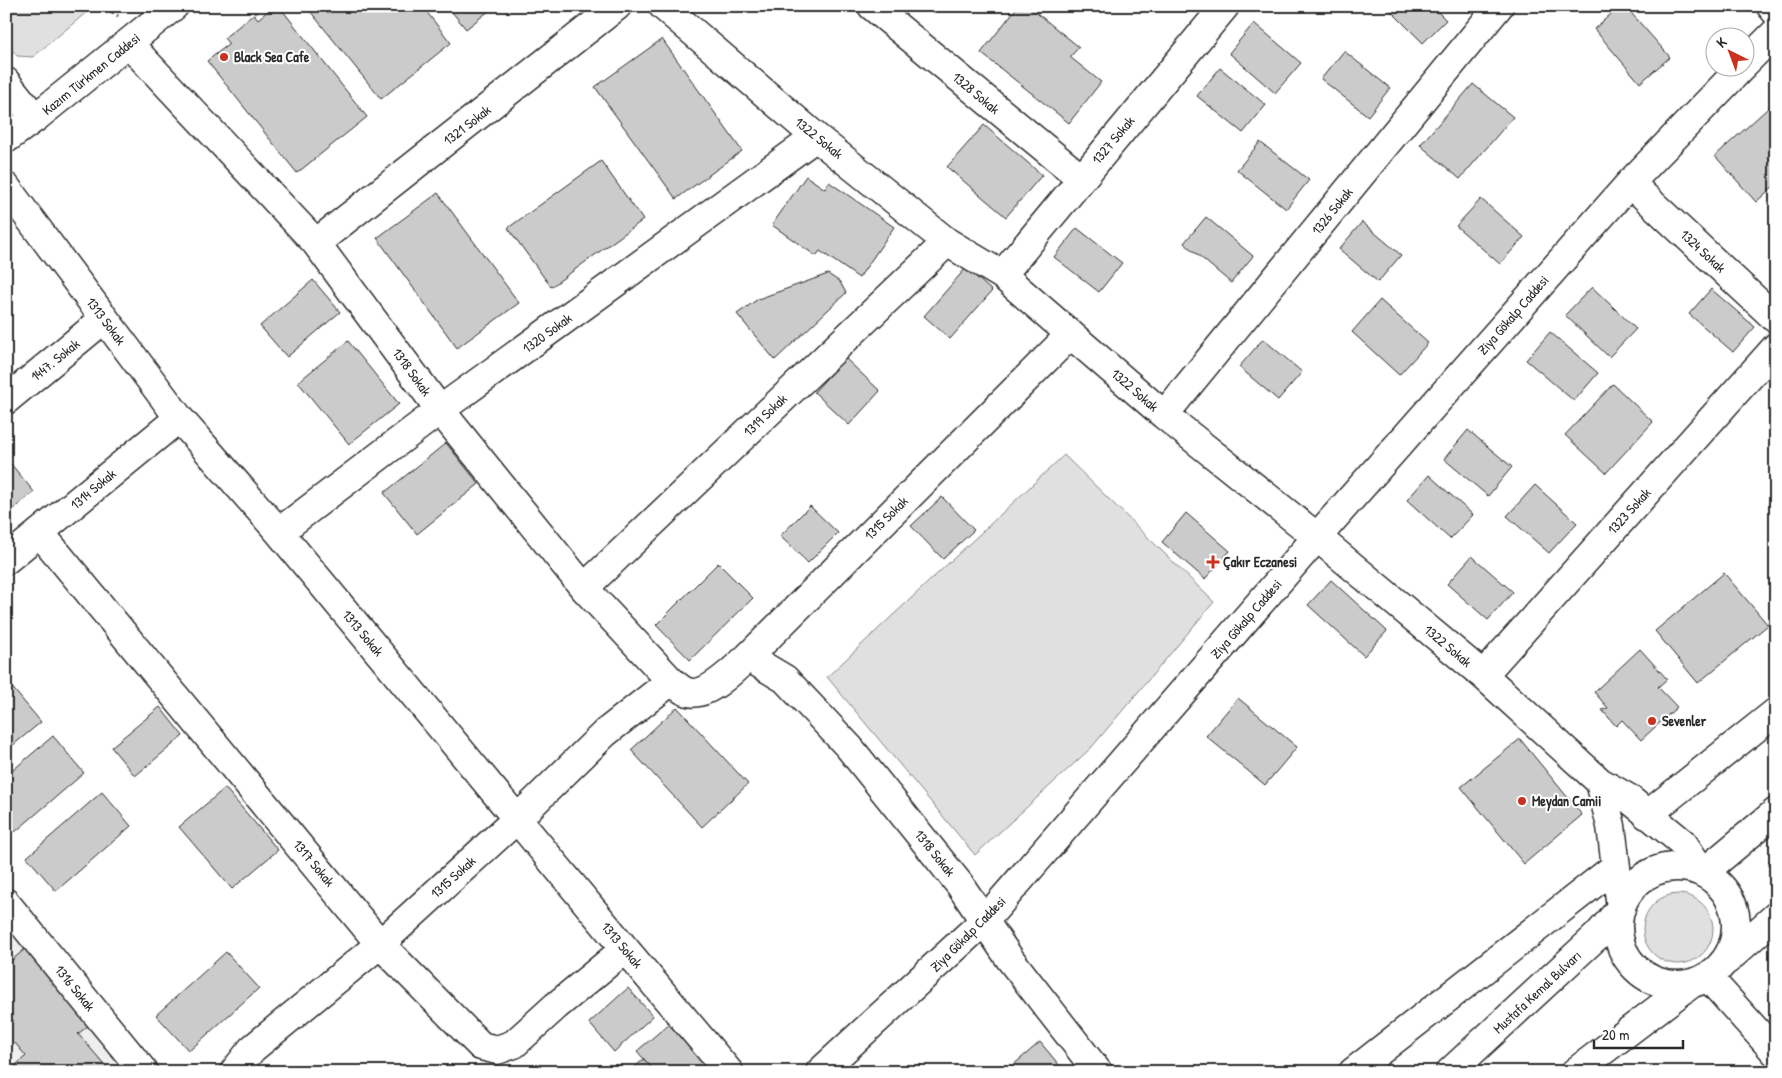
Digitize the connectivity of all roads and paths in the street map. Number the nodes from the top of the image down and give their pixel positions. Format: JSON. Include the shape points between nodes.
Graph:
{"nodes":[{"id":1,"x":174,"y":6,"type":"edge"},
{"id":2,"x":618,"y":6,"type":"edge"},
{"id":3,"x":663,"y":6,"type":"edge"},
{"id":4,"x":872,"y":6,"type":"edge"},
{"id":5,"x":1499,"y":6,"type":"edge"},
{"id":6,"x":1771,"y":6,"type":"edge"},
{"id":7,"x":1213,"y":11,"type":"edge"},
{"id":8,"x":1776,"y":12,"type":"edge"},
{"id":9,"x":1776,"y":32,"type":"edge"},
{"id":10,"x":129,"y":44,"type":"junction"},
{"id":11,"x":1754,"y":54,"type":"edge"},
{"id":12,"x":1731,"y":78,"type":"edge"},
{"id":13,"x":6,"y":82,"type":"edge"},
{"id":14,"x":35,"y":118,"type":"junction"},
{"id":15,"x":816,"y":137,"type":"junction"},
{"id":16,"x":6,"y":139,"type":"edge"},
{"id":17,"x":1081,"y":178,"type":"junction"},
{"id":18,"x":1630,"y":183,"type":"junction"},
{"id":19,"x":6,"y":187,"type":"edge"},
{"id":20,"x":947,"y":242,"type":"junction"},
{"id":21,"x":316,"y":243,"type":"junction"},
{"id":22,"x":1002,"y":275,"type":"junction"},
{"id":23,"x":104,"y":319,"type":"junction"},
{"id":24,"x":1776,"y":319,"type":"edge"},
{"id":25,"x":1070,"y":335,"type":"junction"},
{"id":26,"x":1776,"y":347,"type":"edge"},
{"id":27,"x":6,"y":400,"type":"edge"},
{"id":28,"x":440,"y":410,"type":"junction"},
{"id":29,"x":1164,"y":415,"type":"junction"},
{"id":30,"x":179,"y":418,"type":"junction"},
{"id":31,"x":279,"y":532,"type":"junction"},
{"id":32,"x":40,"y":533,"type":"junction"},
{"id":33,"x":1317,"y":537,"type":"junction"},
{"id":34,"x":6,"y":560,"type":"edge"},
{"id":35,"x":584,"y":588,"type":"junction"},
{"id":36,"x":748,"y":657,"type":"junction"},
{"id":37,"x":1483,"y":675,"type":"junction"},
{"id":38,"x":671,"y":682,"type":"junction"},
{"id":39,"x":697,"y":694,"type":"joint"},
{"id":40,"x":1776,"y":712,"type":"edge"},
{"id":41,"x":1600,"y":782,"type":"junction"},
{"id":42,"x":1776,"y":812,"type":"edge"},
{"id":43,"x":1648,"y":815,"type":"junction"},
{"id":44,"x":518,"y":818,"type":"junction"},
{"id":45,"x":1615,"y":867,"type":"junction"},
{"id":46,"x":1703,"y":873,"type":"junction"},
{"id":47,"x":6,"y":903,"type":"edge"},
{"id":48,"x":1621,"y":908,"type":"junction"},
{"id":49,"x":1776,"y":916,"type":"edge"},
{"id":50,"x":985,"y":920,"type":"junction"},
{"id":51,"x":380,"y":944,"type":"junction"},
{"id":52,"x":625,"y":949,"type":"junction"},
{"id":53,"x":1708,"y":974,"type":"junction"},
{"id":54,"x":1776,"y":1053,"type":"edge"},
{"id":55,"x":144,"y":1072,"type":"edge"},
{"id":56,"x":234,"y":1072,"type":"edge"},
{"id":57,"x":730,"y":1072,"type":"edge"},
{"id":58,"x":820,"y":1072,"type":"edge"},
{"id":59,"x":1098,"y":1072,"type":"edge"},
{"id":60,"x":1353,"y":1072,"type":"edge"},
{"id":61,"x":1450,"y":1072,"type":"edge"},
{"id":62,"x":1575,"y":1072,"type":"edge"}],
"edges":[{"from":1,"to":10,"type":"main road","name":"Kazım Türkmen Caddesi"},
{"from":2,"to":21,"type":"main road","name":"1321 Sokak"},
{"from":3,"to":15,"type":"main road","name":"1322 Sokak"},
{"from":4,"to":17,"type":"main road","name":"1328 Sokak"},
{"from":5,"to":29,"type":"main road","name":"1326 Sokak"},
{"from":6,"to":8,"type":"main road"},
{"from":7,"to":17,"type":"main road","name":"1327 Sokak"},
{"from":9,"to":11,"type":"main road"},
{"from":10,"to":14,"type":"main road","name":"Kazım Türkmen Caddesi"},
{"from":10,"to":21,"type":"main road","name":"1318 Sokak"},
{"from":12,"to":18,"type":"main road","name":"Ziya Gökalp Caddesi"},
{"from":13,"to":14,"type":"main road"},
{"from":14,"to":16,"type":"main road","name":"Kazım Türkmen Caddesi"},
{"from":15,"to":20,"type":"main road","name":"1322 Sokak"},
{"from":15,"to":28,"type":"main road","name":"1320 Sokak"},
{"from":17,"to":22,"type":"main road","name":"1327 Sokak"},
{"from":18,"to":24,"type":"main road","name":"1324 Sokak"},
{"from":18,"to":33,"type":"main road","name":"Ziya Gökalp Caddesi"},
{"from":19,"to":23,"type":"main road","name":"1313 Sokak"},
{"from":20,"to":22,"type":"main road","name":"1322 Sokak"},
{"from":20,"to":35,"type":"main road","name":"1319 Sokak"},
{"from":21,"to":28,"type":"main road","name":"1318 Sokak"},
{"from":22,"to":25,"type":"main road","name":"1322 Sokak"},
{"from":23,"to":27,"type":"main road","name":"1447. Sokak"},
{"from":23,"to":30,"type":"main road","name":"1313 Sokak"},
{"from":25,"to":29,"type":"main road","name":"1322 Sokak"},
{"from":25,"to":36,"type":"main road","name":"1315 Sokak"},
{"from":26,"to":37,"type":"main road","name":"1323 Sokak"},
{"from":28,"to":31,"type":"main road","name":"1320 Sokak"},
{"from":28,"to":35,"type":"main road","name":"1318 Sokak"},
{"from":29,"to":33,"type":"main road","name":"1322 Sokak"},
{"from":30,"to":31,"type":"main road","name":"1313 Sokak"},
{"from":30,"to":32,"type":"main road","name":"1314 Sokak"},
{"from":31,"to":44,"type":"main road","name":"1313 Sokak"},
{"from":32,"to":34,"type":"main road","name":"1314 Sokak"},
{"from":32,"to":51,"type":"main road","name":"1317 Sokak"},
{"from":33,"to":37,"type":"main road","name":"1322 Sokak"},
{"from":33,"to":50,"type":"main road","name":"Ziya Gökalp Caddesi"},
{"from":35,"to":38,"type":"main road","name":"1318 Sokak"},
{"from":36,"to":39,"type":"main road","name":"1315 Sokak","via":[[713,686]]},
{"from":36,"to":50,"type":"main road","name":"1318 Sokak","via":[[785,679],[849,747],[960,884]]},
{"from":37,"to":41,"type":"main road","name":"1322 Sokak"},
{"from":38,"to":39,"type":"main road","name":"1318 Sokak","via":[[686,692]]},
{"from":38,"to":44,"type":"main road","name":"1315 Sokak","via":[[605,733]]},
{"from":40,"to":43,"type":"main road"},
{"from":41,"to":43,"type":"main road","name":"1322 Sokak","via":[[1628,798]]},
{"from":41,"to":45,"type":"main road","via":[[1611,826]]},
{"from":42,"to":46,"type":"main road"},
{"from":43,"to":46,"type":"main road","name":"1322 Sokak","via":[[1683,842]]},
{"from":44,"to":51,"type":"main road","name":"1315 Sokak"},
{"from":44,"to":52,"type":"main road","name":"1313 Sokak"},
{"from":45,"to":48,"type":"main road"},
{"from":45,"to":60,"type":"main road"},
{"from":46,"to":48,"type":"main road","via":[[1675,867],[1650,874],[1630,891]]},
{"from":46,"to":53,"type":"main road","via":[[1722,887],[1734,910],[1736,923],[1732,949]]},
{"from":47,"to":55,"type":"main road","name":"1316 Sokak"},
{"from":48,"to":53,"type":"main road","via":[[1620,944],[1640,973],[1655,982],[1672,986]]},
{"from":48,"to":61,"type":"main road","name":"Mustafa Kemal Bulvarı","via":[[1599,934]]},
{"from":49,"to":53,"type":"main road"},
{"from":50,"to":58,"type":"main road","name":"Ziya Gökalp Caddesi"},
{"from":50,"to":59,"type":"main road","name":"1318 Sokak","via":[[1010,959]]},
{"from":51,"to":52,"type":"main road","name":"1317 Sokak","via":[[481,1046],[496,1050],[514,1044]]},
{"from":51,"to":56,"type":"main road","name":"1315 Sokak","via":[[252,1049]]},
{"from":52,"to":57,"type":"main road","name":"1313 Sokak"},
{"from":53,"to":54,"type":"main road"},
{"from":53,"to":62,"type":"main road"}]}
